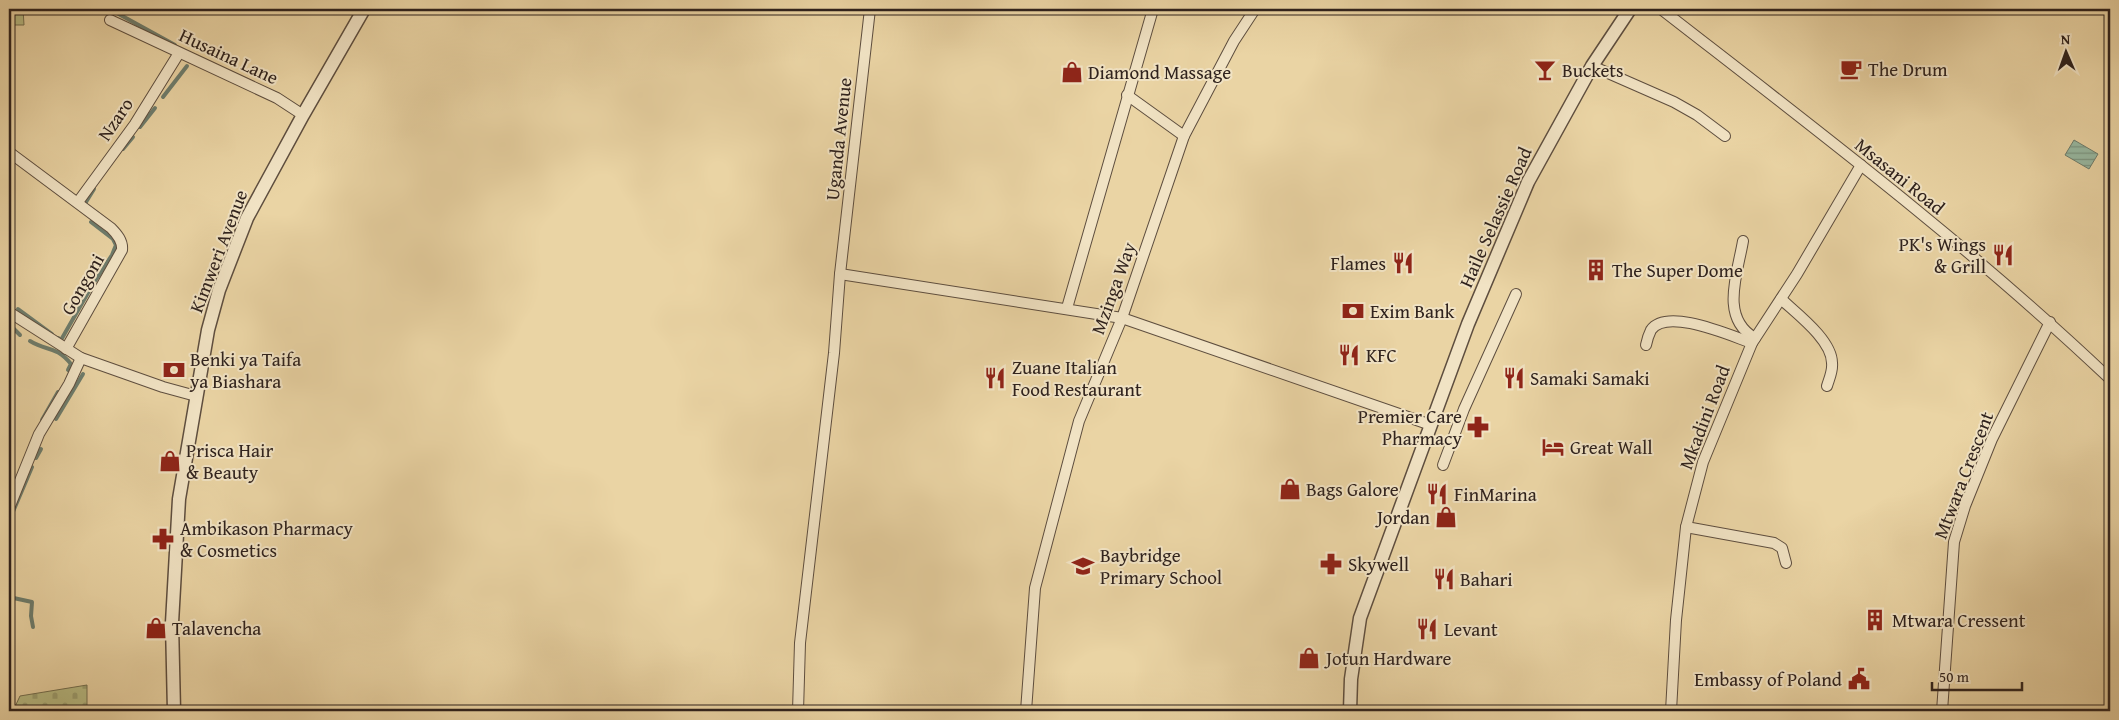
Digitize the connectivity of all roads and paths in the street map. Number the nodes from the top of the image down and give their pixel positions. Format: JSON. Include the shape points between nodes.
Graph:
{"nodes":[{"id":1,"x":364,"y":9,"type":"edge"},
{"id":2,"x":870,"y":9,"type":"edge"},
{"id":3,"x":1153,"y":9,"type":"edge"},
{"id":4,"x":1255,"y":9,"type":"edge"},
{"id":5,"x":1630,"y":9,"type":"edge"},
{"id":6,"x":1661,"y":9,"type":"edge"},
{"id":7,"x":110,"y":20,"type":"dead end"},
{"id":8,"x":179,"y":53,"type":"junction"},
{"id":9,"x":1592,"y":66,"type":"junction"},
{"id":10,"x":1127,"y":95,"type":"junction"},
{"id":11,"x":303,"y":115,"type":"junction"},
{"id":12,"x":1184,"y":136,"type":"junction"},
{"id":13,"x":1725,"y":136,"type":"dead end"},
{"id":14,"x":9,"y":152,"type":"edge"},
{"id":15,"x":1861,"y":165,"type":"junction"},
{"id":16,"x":78,"y":202,"type":"junction"},
{"id":17,"x":1743,"y":241,"type":"dead end"},
{"id":18,"x":840,"y":274,"type":"junction"},
{"id":19,"x":1516,"y":294,"type":"dead end"},
{"id":20,"x":1781,"y":300,"type":"junction"},
{"id":21,"x":1067,"y":308,"type":"junction"},
{"id":22,"x":9,"y":312,"type":"edge"},
{"id":23,"x":1122,"y":318,"type":"junction"},
{"id":24,"x":2050,"y":322,"type":"junction"},
{"id":25,"x":1753,"y":340,"type":"junction"},
{"id":26,"x":1646,"y":345,"type":"dead end"},
{"id":27,"x":66,"y":349,"type":"junction"},
{"id":28,"x":81,"y":358,"type":"junction"},
{"id":29,"x":2110,"y":379,"type":"edge"},
{"id":30,"x":1827,"y":386,"type":"dead end"},
{"id":31,"x":196,"y":396,"type":"junction"},
{"id":32,"x":1431,"y":425,"type":"junction"},
{"id":33,"x":1443,"y":465,"type":"dead end"},
{"id":34,"x":9,"y":508,"type":"edge"},
{"id":35,"x":1686,"y":527,"type":"junction"},
{"id":36,"x":1786,"y":563,"type":"dead end"},
{"id":37,"x":174,"y":711,"type":"edge"},
{"id":38,"x":798,"y":711,"type":"edge"},
{"id":39,"x":1026,"y":711,"type":"edge"},
{"id":40,"x":1350,"y":711,"type":"edge"},
{"id":41,"x":1671,"y":711,"type":"edge"},
{"id":42,"x":1942,"y":711,"type":"edge"}],
"edges":[{"from":1,"to":11,"type":"street","name":"Kimweri Avenue"},
{"from":2,"to":18,"type":"street","name":"Uganda Avenue"},
{"from":3,"to":10,"type":"street","name":"Mzinga Way"},
{"from":4,"to":12,"type":"street","name":"Mzinga Way","via":[[1234,41]]},
{"from":5,"to":9,"type":"street","name":"Haile Selassie Road"},
{"from":6,"to":15,"type":"street","name":"Msasani Road"},
{"from":7,"to":8,"type":"street","name":"Husaina Lane"},
{"from":8,"to":11,"type":"street","name":"Husaina Lane","via":[[277,98]]},
{"from":8,"to":16,"type":"street","name":"Nzaro","via":[[134,124]]},
{"from":9,"to":13,"type":"street","via":[[1674,102]]},
{"from":9,"to":32,"type":"street","name":"Haile Selassie Road","via":[[1528,182],[1468,324]]},
{"from":10,"to":12,"type":"street"},
{"from":10,"to":21,"type":"street","name":"Mzinga Way"},
{"from":11,"to":31,"type":"street","name":"Kimweri Avenue","via":[[262,188],[233,253],[208,330]]},
{"from":12,"to":23,"type":"street","name":"Mzinga Way"},
{"from":14,"to":16,"type":"street","name":"Gongoni"},
{"from":15,"to":20,"type":"street","name":"Mkadini Road"},
{"from":15,"to":24,"type":"street","name":"Msasani Road"},
{"from":16,"to":27,"type":"street","name":"Gongoni","via":[[111,228],[123,245]]},
{"from":17,"to":25,"type":"street","via":[[1732,308]]},
{"from":18,"to":21,"type":"street"},
{"from":18,"to":38,"type":"street","name":"Uganda Avenue","via":[[834,354],[800,643]]},
{"from":19,"to":33,"type":"street","via":[[1464,409]]},
{"from":20,"to":25,"type":"street","name":"Mkadini Road"},
{"from":20,"to":30,"type":"street","via":[[1828,349],[1833,365]]},
{"from":21,"to":23,"type":"street"},
{"from":22,"to":27,"type":"street"},
{"from":23,"to":32,"type":"street"},
{"from":23,"to":39,"type":"street","name":"Mzinga Way","via":[[1079,421],[1035,588]]},
{"from":24,"to":29,"type":"street","name":"Msasani Road"},
{"from":24,"to":42,"type":"street","name":"Mtwara Crescent","via":[[1992,439],[1954,542]]},
{"from":25,"to":26,"type":"street","via":[[1682,321],[1656,326]]},
{"from":25,"to":35,"type":"street","name":"Mkadini Road","via":[[1703,462]]},
{"from":27,"to":28,"type":"street"},
{"from":28,"to":31,"type":"street"},
{"from":28,"to":34,"type":"street","via":[[39,434]]},
{"from":31,"to":37,"type":"street","name":"Kimweri Avenue","via":[[179,500],[172,623]]},
{"from":32,"to":40,"type":"street","name":"Haile Selassie Road","via":[[1360,618]]},
{"from":35,"to":36,"type":"street","via":[[1774,542],[1782,548]]},
{"from":35,"to":41,"type":"street","name":"Mkadini Road"}]}
